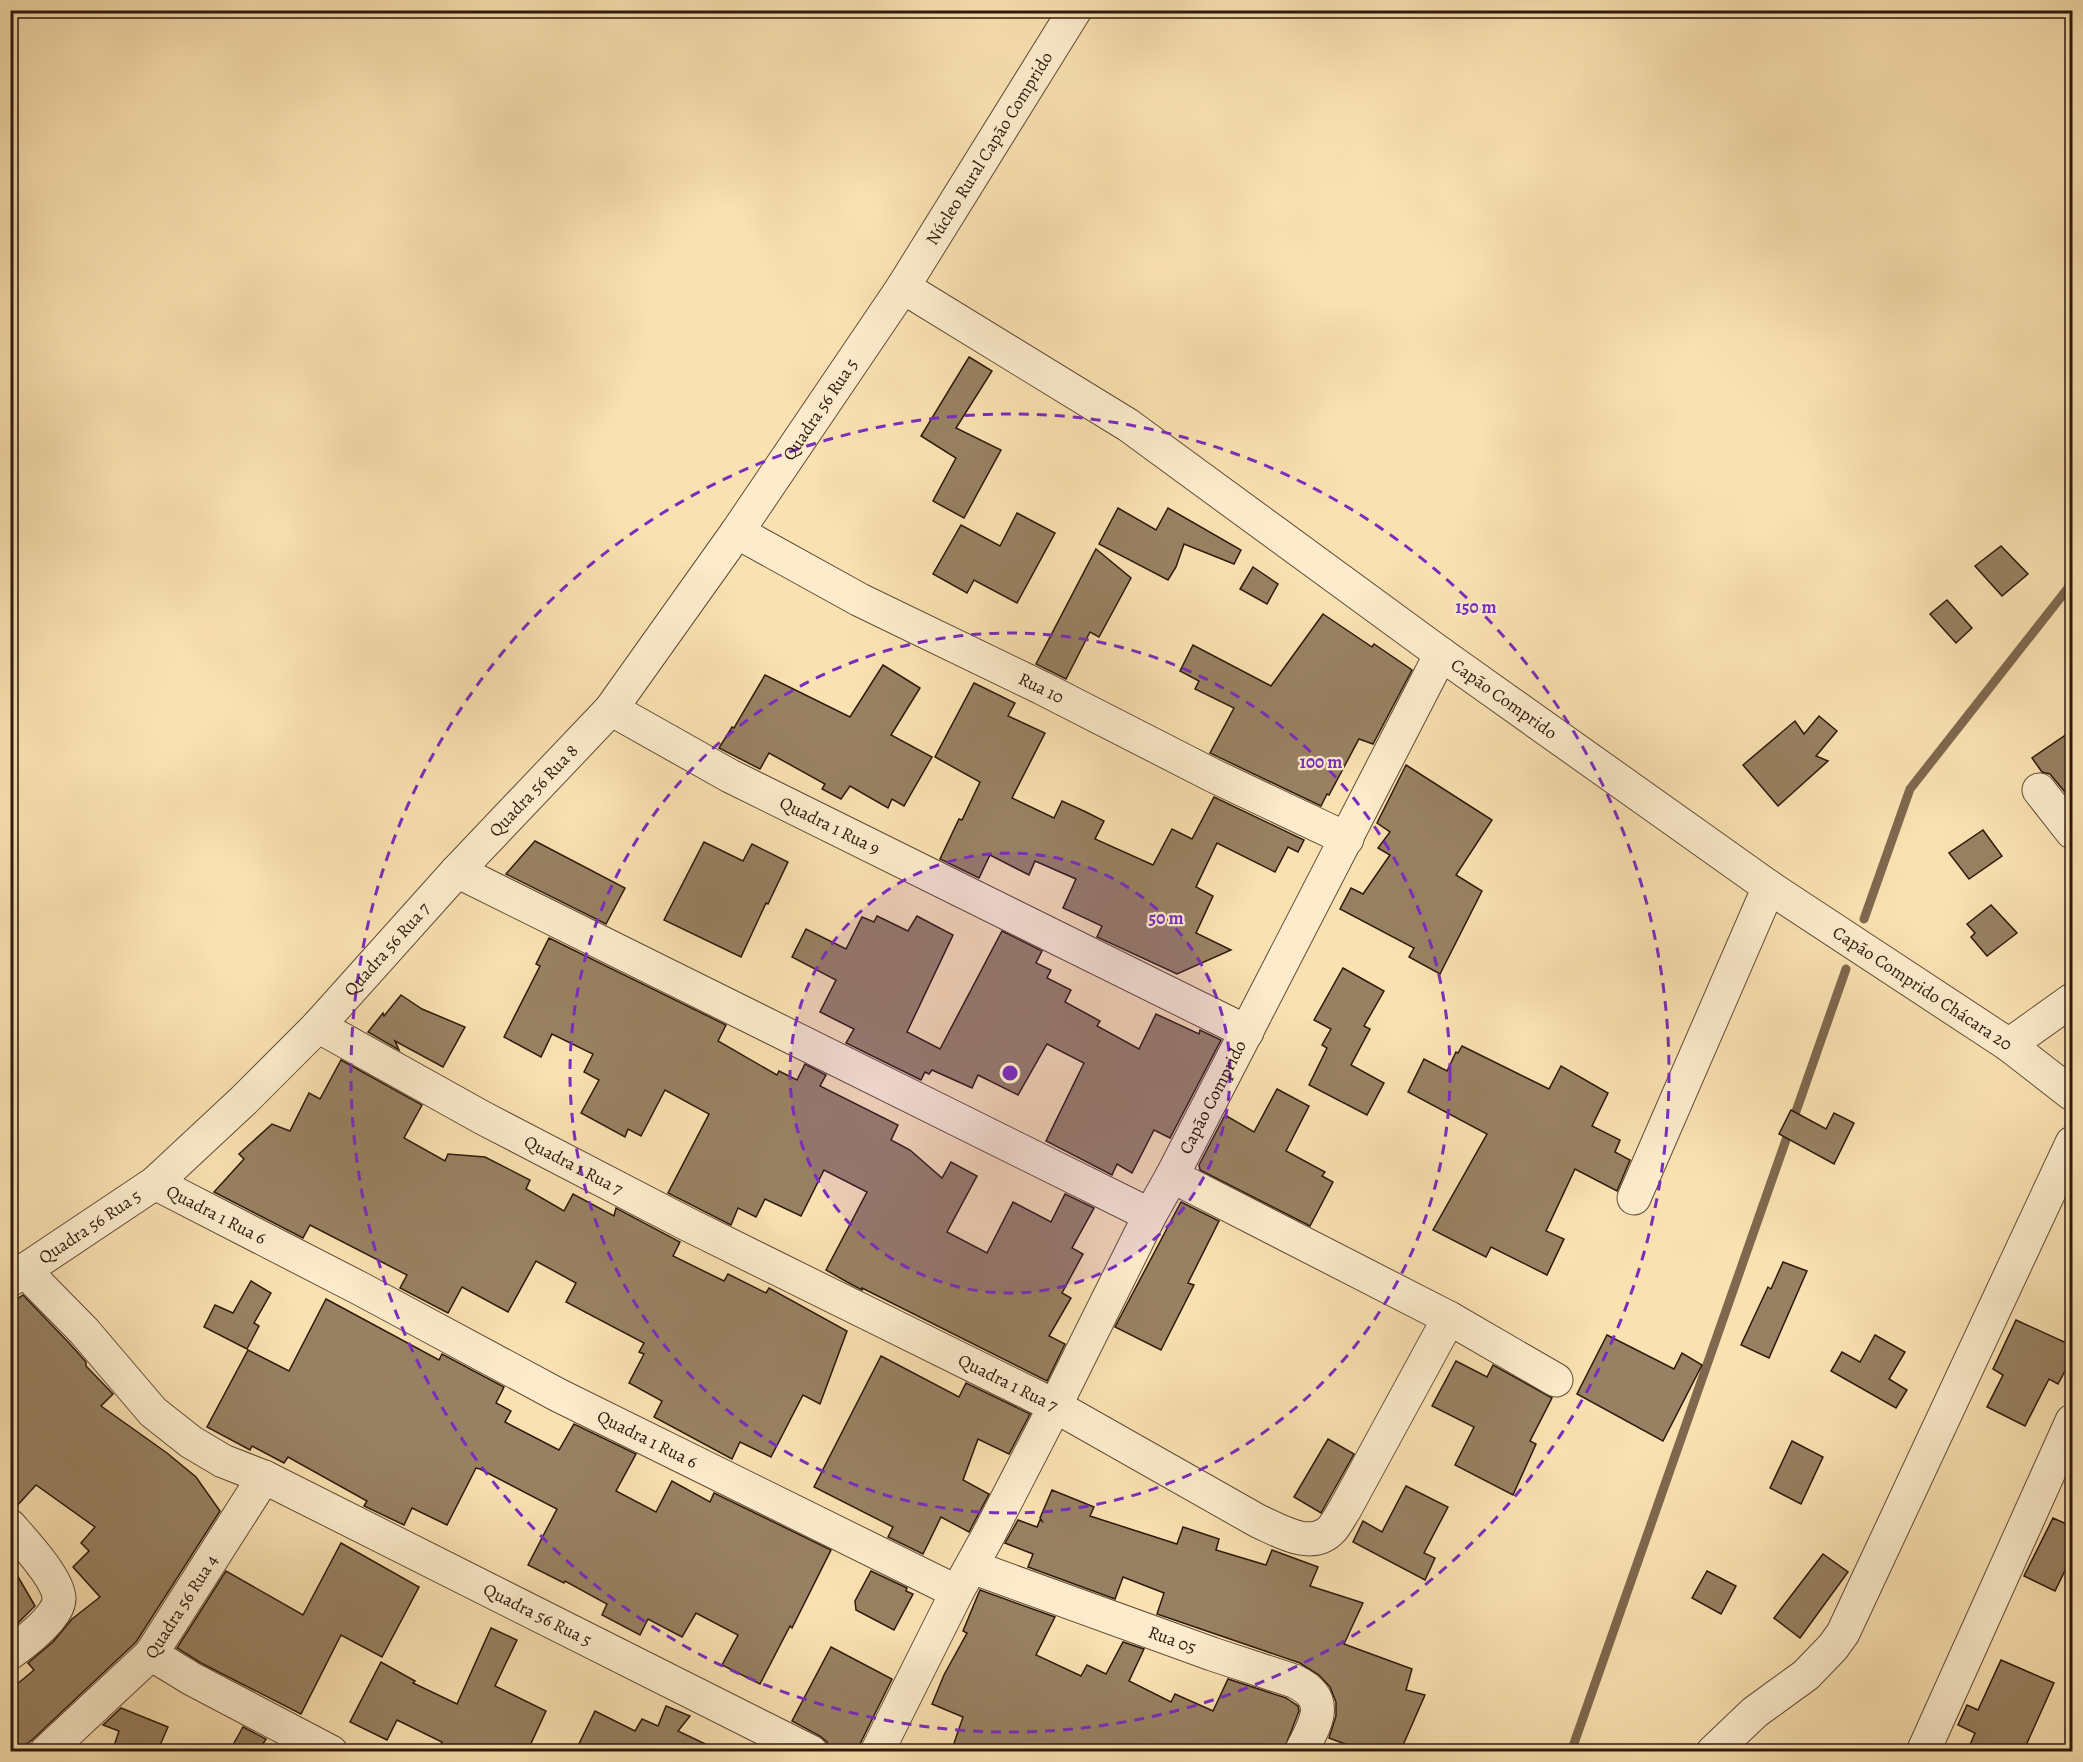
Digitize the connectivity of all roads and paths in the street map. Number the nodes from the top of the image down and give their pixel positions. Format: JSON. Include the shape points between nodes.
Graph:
{"nodes":[{"id":1,"x":1075,"y":10,"type":"edge"},
{"id":2,"x":903,"y":287,"type":"junction"},
{"id":3,"x":737,"y":532,"type":"junction"},
{"id":4,"x":1441,"y":654,"type":"junction"},
{"id":5,"x":611,"y":709,"type":"junction"},
{"id":6,"x":2039,"y":790,"type":"dead end"},
{"id":7,"x":2073,"y":832,"type":"edge"},
{"id":8,"x":1347,"y":839,"type":"junction"},
{"id":9,"x":457,"y":871,"type":"junction"},
{"id":10,"x":1769,"y":887,"type":"junction"},
{"id":11,"x":2073,"y":1000,"type":"edge"},
{"id":12,"x":318,"y":1026,"type":"junction"},
{"id":13,"x":1246,"y":1032,"type":"junction"},
{"id":14,"x":2009,"y":1045,"type":"junction"},
{"id":15,"x":2073,"y":1094,"type":"edge"},
{"id":16,"x":2073,"y":1143,"type":"edge"},
{"id":17,"x":1172,"y":1176,"type":"junction"},
{"id":18,"x":155,"y":1183,"type":"junction"},
{"id":19,"x":1634,"y":1198,"type":"dead end"},
{"id":20,"x":1150,"y":1215,"type":"junction"},
{"id":21,"x":17,"y":1275,"type":"edge"},
{"id":22,"x":1449,"y":1318,"type":"junction"},
{"id":23,"x":1556,"y":1380,"type":"dead end"},
{"id":24,"x":1055,"y":1406,"type":"junction"},
{"id":25,"x":2073,"y":1421,"type":"edge"},
{"id":26,"x":264,"y":1477,"type":"junction"},
{"id":27,"x":10,"y":1526,"type":"edge"},
{"id":28,"x":964,"y":1579,"type":"junction"},
{"id":29,"x":10,"y":1653,"type":"edge"},
{"id":30,"x":151,"y":1654,"type":"junction"},
{"id":31,"x":880,"y":1751,"type":"edge"},
{"id":32,"x":46,"y":1752,"type":"edge"},
{"id":33,"x":331,"y":1752,"type":"edge"},
{"id":34,"x":811,"y":1752,"type":"edge"},
{"id":35,"x":1301,"y":1752,"type":"edge"},
{"id":36,"x":1713,"y":1752,"type":"edge"},
{"id":37,"x":1923,"y":1752,"type":"edge"}],
"edges":[{"from":1,"to":2,"type":"street","name":"Núcleo Rural Capão Comprido"},
{"from":2,"to":3,"type":"street","name":"Quadra 56 Rua 5"},
{"from":2,"to":4,"type":"street","via":[[1128,425]]},
{"from":3,"to":5,"type":"street"},
{"from":3,"to":8,"type":"street","name":"Rua 10","via":[[860,600]]},
{"from":4,"to":8,"type":"street","name":"Capão Comprido"},
{"from":4,"to":10,"type":"street","name":"Capão Comprido"},
{"from":5,"to":9,"type":"street","name":"Quadra 56 Rua 8"},
{"from":5,"to":13,"type":"street","name":"Quadra 1 Rua 9","via":[[730,776]]},
{"from":6,"to":7,"type":"street"},
{"from":8,"to":13,"type":"street","name":"Capão Comprido"},
{"from":9,"to":12,"type":"street","name":"Quadra 56 Rua 7"},
{"from":9,"to":20,"type":"street"},
{"from":10,"to":14,"type":"street","name":"Capão Comprido Chácara 20"},
{"from":10,"to":19,"type":"street"},
{"from":11,"to":14,"type":"street"},
{"from":12,"to":18,"type":"street"},
{"from":12,"to":24,"type":"street","name":"Quadra 1 Rua 7","via":[[483,1118],[687,1224]]},
{"from":13,"to":17,"type":"street","name":"Capão Comprido"},
{"from":14,"to":15,"type":"street","name":"Capão Comprido Chácara 20"},
{"from":16,"to":36,"type":"street","via":[[1843,1633],[1806,1675],[1755,1712]]},
{"from":17,"to":20,"type":"street","name":"Capão Comprido"},
{"from":17,"to":22,"type":"street","name":"Capão Comprido"},
{"from":18,"to":21,"type":"street","name":"Quadra 56 Rua 5"},
{"from":18,"to":28,"type":"street","name":"Quadra 1 Rua 6","via":[[558,1395]]},
{"from":20,"to":24,"type":"street","name":"Quadra 1 Rua 7"},
{"from":21,"to":26,"type":"street","name":"Quadra 56 Rua 5","via":[[84,1331],[153,1412],[223,1461]]},
{"from":22,"to":23,"type":"street","name":"Capão Comprido"},
{"from":22,"to":24,"type":"street","via":[[1345,1509],[1332,1529],[1317,1539],[1287,1534],[1258,1521]]},
{"from":24,"to":28,"type":"street"},
{"from":25,"to":37,"type":"street"},
{"from":26,"to":30,"type":"street","name":"Quadra 56 Rua 4"},
{"from":26,"to":34,"type":"street","name":"Quadra 56 Rua 5"},
{"from":27,"to":29,"type":"street","via":[[48,1573],[60,1600],[45,1623]]},
{"from":28,"to":31,"type":"street"},
{"from":28,"to":35,"type":"street","name":"Rua 05","via":[[1305,1686],[1318,1710]]},
{"from":30,"to":32,"type":"street"},
{"from":30,"to":33,"type":"street","name":"Quadra 56 Rua 4"}]}
